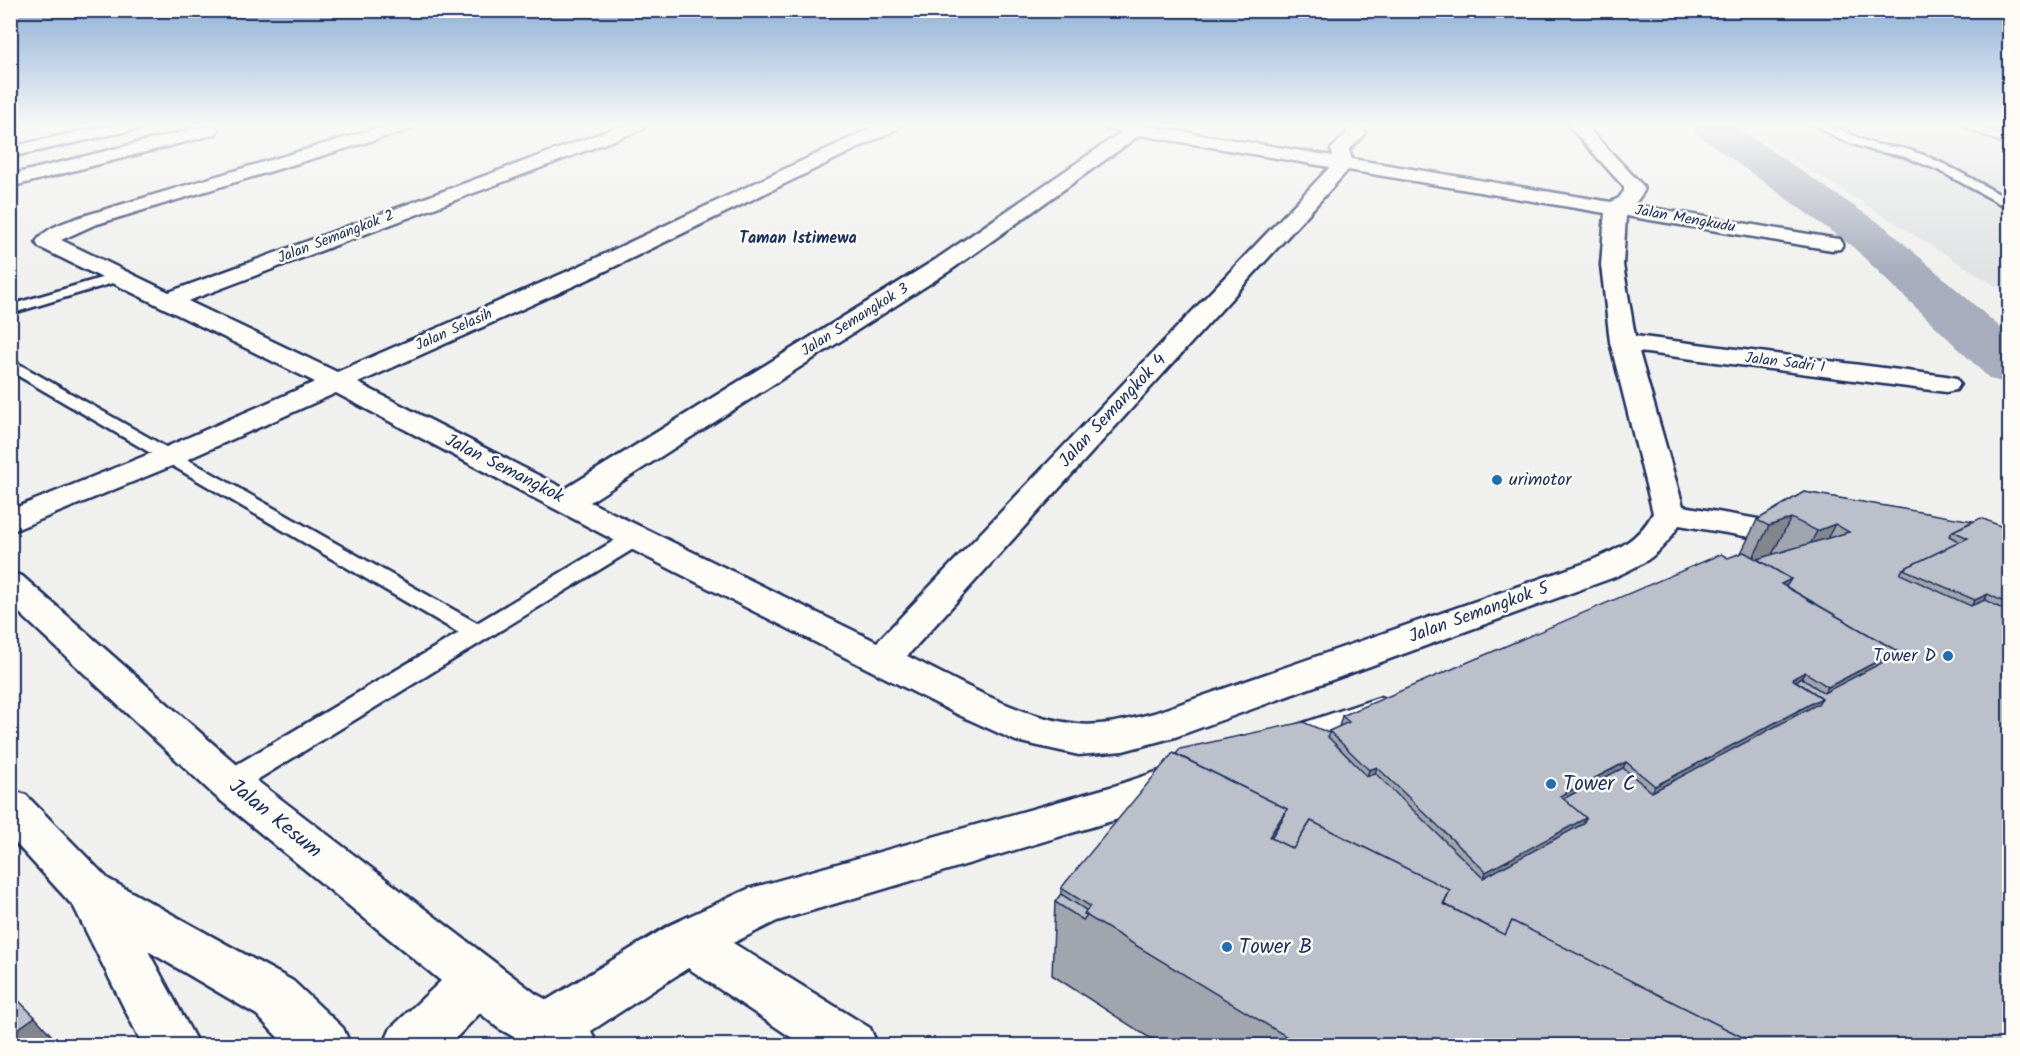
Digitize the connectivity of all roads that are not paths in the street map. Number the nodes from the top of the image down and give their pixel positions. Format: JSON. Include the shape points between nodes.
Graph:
{"nodes":[{"id":1,"x":37,"y":174,"type":"edge"},
{"id":2,"x":241,"y":174,"type":"edge"},
{"id":3,"x":505,"y":174,"type":"edge"},
{"id":4,"x":788,"y":174,"type":"edge"},
{"id":5,"x":1072,"y":174,"type":"edge"},
{"id":6,"x":1334,"y":174,"type":"edge"},
{"id":7,"x":1414,"y":174,"type":"edge"},
{"id":8,"x":1622,"y":174,"type":"edge"},
{"id":9,"x":1954,"y":174,"type":"edge"},
{"id":10,"x":10,"y":181,"type":"edge"},
{"id":11,"x":2010,"y":205,"type":"edge"},
{"id":12,"x":1616,"y":207,"type":"junction"},
{"id":13,"x":1832,"y":244,"type":"dead end"},
{"id":14,"x":118,"y":277,"type":"junction"},
{"id":15,"x":170,"y":300,"type":"junction"},
{"id":16,"x":10,"y":310,"type":"edge"},
{"id":17,"x":1623,"y":342,"type":"junction"},
{"id":18,"x":10,"y":364,"type":"edge"},
{"id":19,"x":336,"y":382,"type":"junction"},
{"id":20,"x":1946,"y":384,"type":"dead end"},
{"id":21,"x":168,"y":457,"type":"junction"},
{"id":22,"x":567,"y":502,"type":"junction"},
{"id":23,"x":1669,"y":513,"type":"junction"},
{"id":24,"x":10,"y":522,"type":"edge"},
{"id":25,"x":635,"y":538,"type":"junction"},
{"id":26,"x":1732,"y":560,"type":"edge"},
{"id":27,"x":10,"y":584,"type":"edge"},
{"id":28,"x":479,"y":634,"type":"junction"},
{"id":29,"x":882,"y":660,"type":"junction"},
{"id":30,"x":1416,"y":700,"type":"edge"},
{"id":31,"x":971,"y":704,"type":"joint"},
{"id":32,"x":229,"y":783,"type":"junction"},
{"id":33,"x":10,"y":807,"type":"edge"},
{"id":34,"x":91,"y":893,"type":"junction"},
{"id":35,"x":688,"y":941,"type":"junction"},
{"id":36,"x":478,"y":980,"type":"junction"},
{"id":37,"x":560,"y":1037,"type":"edge"},
{"id":38,"x":172,"y":1046,"type":"edge"},
{"id":39,"x":324,"y":1046,"type":"edge"},
{"id":40,"x":410,"y":1046,"type":"edge"},
{"id":41,"x":850,"y":1046,"type":"edge"}],
"edges":[{"from":1,"to":10,"type":"street"},
{"from":2,"to":14,"type":"street","name":"Jalan Semangkok","via":[[87,221],[56,233],[47,242]]},
{"from":3,"to":15,"type":"street","name":"Jalan Semangkok 2"},
{"from":4,"to":19,"type":"street","name":"Jalan Selasih","via":[[581,274]]},
{"from":5,"to":22,"type":"street","name":"Jalan Semangkok 3","via":[[943,265]]},
{"from":6,"to":29,"type":"street","name":"Jalan Semangkok 4"},
{"from":7,"to":12,"type":"street","name":"Jalan Mengkudu"},
{"from":8,"to":12,"type":"street","via":[[1634,191]]},
{"from":9,"to":11,"type":"lane"},
{"from":12,"to":13,"type":"street","name":"Jalan Mengkudu"},
{"from":12,"to":17,"type":"street","via":[[1612,264]]},
{"from":14,"to":15,"type":"street","name":"Jalan Semangkok"},
{"from":14,"to":16,"type":"lane"},
{"from":15,"to":19,"type":"street","name":"Jalan Semangkok"},
{"from":17,"to":20,"type":"street","name":"Jalan Sadri 1"},
{"from":17,"to":23,"type":"street"},
{"from":18,"to":21,"type":"lane"},
{"from":19,"to":21,"type":"street","name":"Jalan Selasih"},
{"from":19,"to":22,"type":"street","name":"Jalan Semangkok"},
{"from":21,"to":24,"type":"street","name":"Jalan Selasih"},
{"from":21,"to":28,"type":"lane"},
{"from":22,"to":25,"type":"street","name":"Jalan Semangkok"},
{"from":23,"to":26,"type":"street","via":[[1830,552],[1767,554]]},
{"from":23,"to":31,"type":"street","name":"Jalan Semangkok 5","via":[[1641,552],[1600,570],[1123,736],[1078,740],[1031,730]]},
{"from":25,"to":28,"type":"lane"},
{"from":25,"to":29,"type":"street","name":"Jalan Semangkok"},
{"from":27,"to":32,"type":"street","name":"Jalan Kesum"},
{"from":28,"to":32,"type":"lane"},
{"from":29,"to":31,"type":"street","name":"Jalan Semangkok"},
{"from":30,"to":35,"type":"street","via":[[1115,803],[765,904]]},
{"from":32,"to":36,"type":"street","name":"Jalan Kesum"},
{"from":33,"to":34,"type":"street"},
{"from":34,"to":38,"type":"street"},
{"from":34,"to":39,"type":"street","via":[[275,998]]},
{"from":35,"to":37,"type":"street"},
{"from":35,"to":41,"type":"street"},
{"from":36,"to":37,"type":"street","name":"Jalan Kesum","via":[[517,1011]]},
{"from":36,"to":40,"type":"street"}]}
